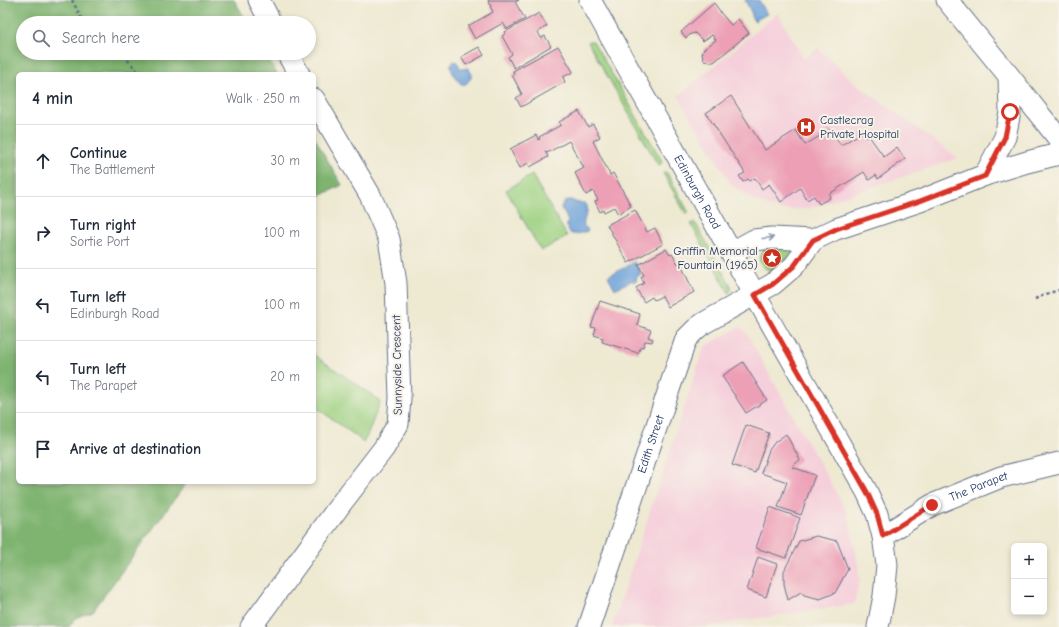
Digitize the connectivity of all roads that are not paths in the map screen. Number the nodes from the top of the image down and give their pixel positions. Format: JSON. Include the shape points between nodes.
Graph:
{"nodes":[{"id":1,"x":259,"y":0,"type":"edge"},
{"id":2,"x":590,"y":0,"type":"edge"},
{"id":3,"x":946,"y":0,"type":"edge"},
{"id":4,"x":267,"y":16,"type":"edge"},
{"id":5,"x":291,"y":60,"type":"edge"},
{"id":6,"x":299,"y":72,"type":"edge"},
{"id":7,"x":1009,"y":76,"type":"junction"},
{"id":8,"x":316,"y":102,"type":"edge"},
{"id":9,"x":1059,"y":139,"type":"edge"},
{"id":10,"x":1059,"y":154,"type":"edge"},
{"id":11,"x":985,"y":176,"type":"junction"},
{"id":12,"x":813,"y":240,"type":"junction"},
{"id":13,"x":732,"y":252,"type":"junction"},
{"id":14,"x":755,"y":295,"type":"junction"},
{"id":15,"x":1059,"y":463,"type":"edge"},
{"id":16,"x":883,"y":536,"type":"junction"},
{"id":17,"x":251,"y":627,"type":"edge"},
{"id":18,"x":589,"y":627,"type":"edge"},
{"id":19,"x":878,"y":627,"type":"edge"}],
"edges":[{"from":1,"to":4,"type":"street"},
{"from":2,"to":13,"type":"street","name":"Edinburgh Road"},
{"from":3,"to":7,"type":"street"},
{"from":5,"to":6,"type":"street"},
{"from":7,"to":9,"type":"street"},
{"from":7,"to":11,"type":"street","via":[[1010,112],[1005,137]]},
{"from":8,"to":17,"type":"street","name":"Sunnyside Crescent","via":[[370,195],[389,239],[396,283],[400,398],[398,424],[384,448]]},
{"from":10,"to":11,"type":"street"},
{"from":11,"to":12,"type":"street","via":[[836,229]]},
{"from":13,"to":12,"type":"street","one_way":true,"via":[[754,240]]},
{"from":12,"to":14,"type":"street","name":"Edith Street","via":[[794,266]]},
{"from":13,"to":14,"type":"street","name":"Edinburgh Road"},
{"from":14,"to":16,"type":"street","name":"Edinburgh Road","via":[[867,492]]},
{"from":14,"to":18,"type":"street","name":"Edith Street","via":[[704,323],[686,339]]},
{"from":15,"to":16,"type":"street","name":"The Parapet","via":[[1001,477],[932,505]]},
{"from":16,"to":19,"type":"street","name":"Edinburgh Road","via":[[888,565]]}]}
